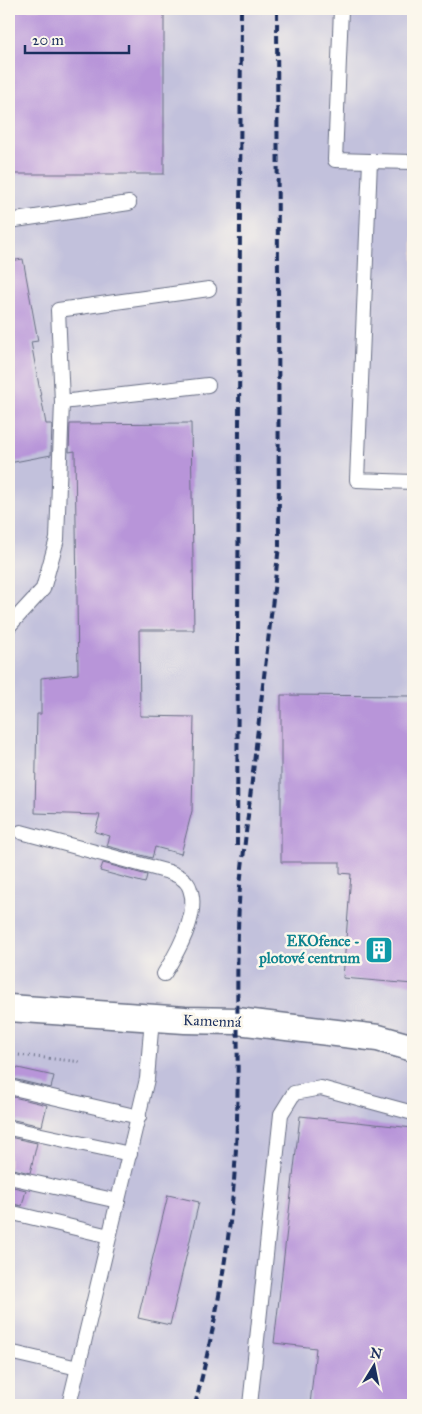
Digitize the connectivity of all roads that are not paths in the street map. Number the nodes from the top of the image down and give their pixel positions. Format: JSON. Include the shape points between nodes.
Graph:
{"nodes":[{"id":1,"x":341,"y":9,"type":"edge"},
{"id":2,"x":370,"y":161,"type":"junction"},
{"id":3,"x":413,"y":162,"type":"edge"},
{"id":4,"x":129,"y":203,"type":"dead end"},
{"id":5,"x":9,"y":221,"type":"edge"},
{"id":6,"x":209,"y":289,"type":"dead end"},
{"id":7,"x":208,"y":385,"type":"dead end"},
{"id":8,"x":62,"y":402,"type":"junction"},
{"id":9,"x":413,"y":482,"type":"edge"},
{"id":10,"x":9,"y":626,"type":"edge"},
{"id":11,"x":21,"y":832,"type":"dead end"},
{"id":12,"x":164,"y":974,"type":"dead end"},
{"id":13,"x":9,"y":1008,"type":"edge"},
{"id":14,"x":152,"y":1018,"type":"junction"},
{"id":15,"x":413,"y":1048,"type":"edge"},
{"id":16,"x":9,"y":1087,"type":"edge"},
{"id":17,"x":413,"y":1113,"type":"edge"},
{"id":18,"x":139,"y":1117,"type":"junction"},
{"id":19,"x":9,"y":1128,"type":"edge"},
{"id":20,"x":130,"y":1154,"type":"junction"},
{"id":21,"x":9,"y":1177,"type":"edge"},
{"id":22,"x":118,"y":1201,"type":"junction"},
{"id":23,"x":9,"y":1212,"type":"edge"},
{"id":24,"x":109,"y":1236,"type":"junction"},
{"id":25,"x":9,"y":1352,"type":"edge"},
{"id":26,"x":78,"y":1368,"type":"junction"},
{"id":27,"x":69,"y":1405,"type":"edge"},
{"id":28,"x":250,"y":1405,"type":"edge"}],
"edges":[{"from":1,"to":2,"type":"lane","via":[[334,160]]},
{"from":2,"to":3,"type":"lane"},
{"from":2,"to":9,"type":"lane","via":[[357,480]]},
{"from":4,"to":5,"type":"lane"},
{"from":6,"to":8,"type":"lane","via":[[58,310]]},
{"from":7,"to":8,"type":"lane"},
{"from":8,"to":10,"type":"lane","via":[[57,540],[43,589]]},
{"from":11,"to":12,"type":"lane","via":[[182,878],[190,888],[192,907],[183,942]]},
{"from":13,"to":14,"type":"street","name":"Kamenná"},
{"from":14,"to":15,"type":"street","name":"Kamenná","via":[[237,1021],[378,1038]]},
{"from":14,"to":18,"type":"lane","via":[[147,1079]]},
{"from":16,"to":18,"type":"lane"},
{"from":17,"to":28,"type":"lane","via":[[321,1088],[294,1093],[281,1114]]},
{"from":18,"to":20,"type":"lane"},
{"from":19,"to":20,"type":"lane"},
{"from":20,"to":22,"type":"lane"},
{"from":21,"to":22,"type":"lane"},
{"from":22,"to":24,"type":"lane"},
{"from":23,"to":24,"type":"lane"},
{"from":24,"to":26,"type":"lane"},
{"from":25,"to":26,"type":"lane"},
{"from":26,"to":27,"type":"lane"}]}
